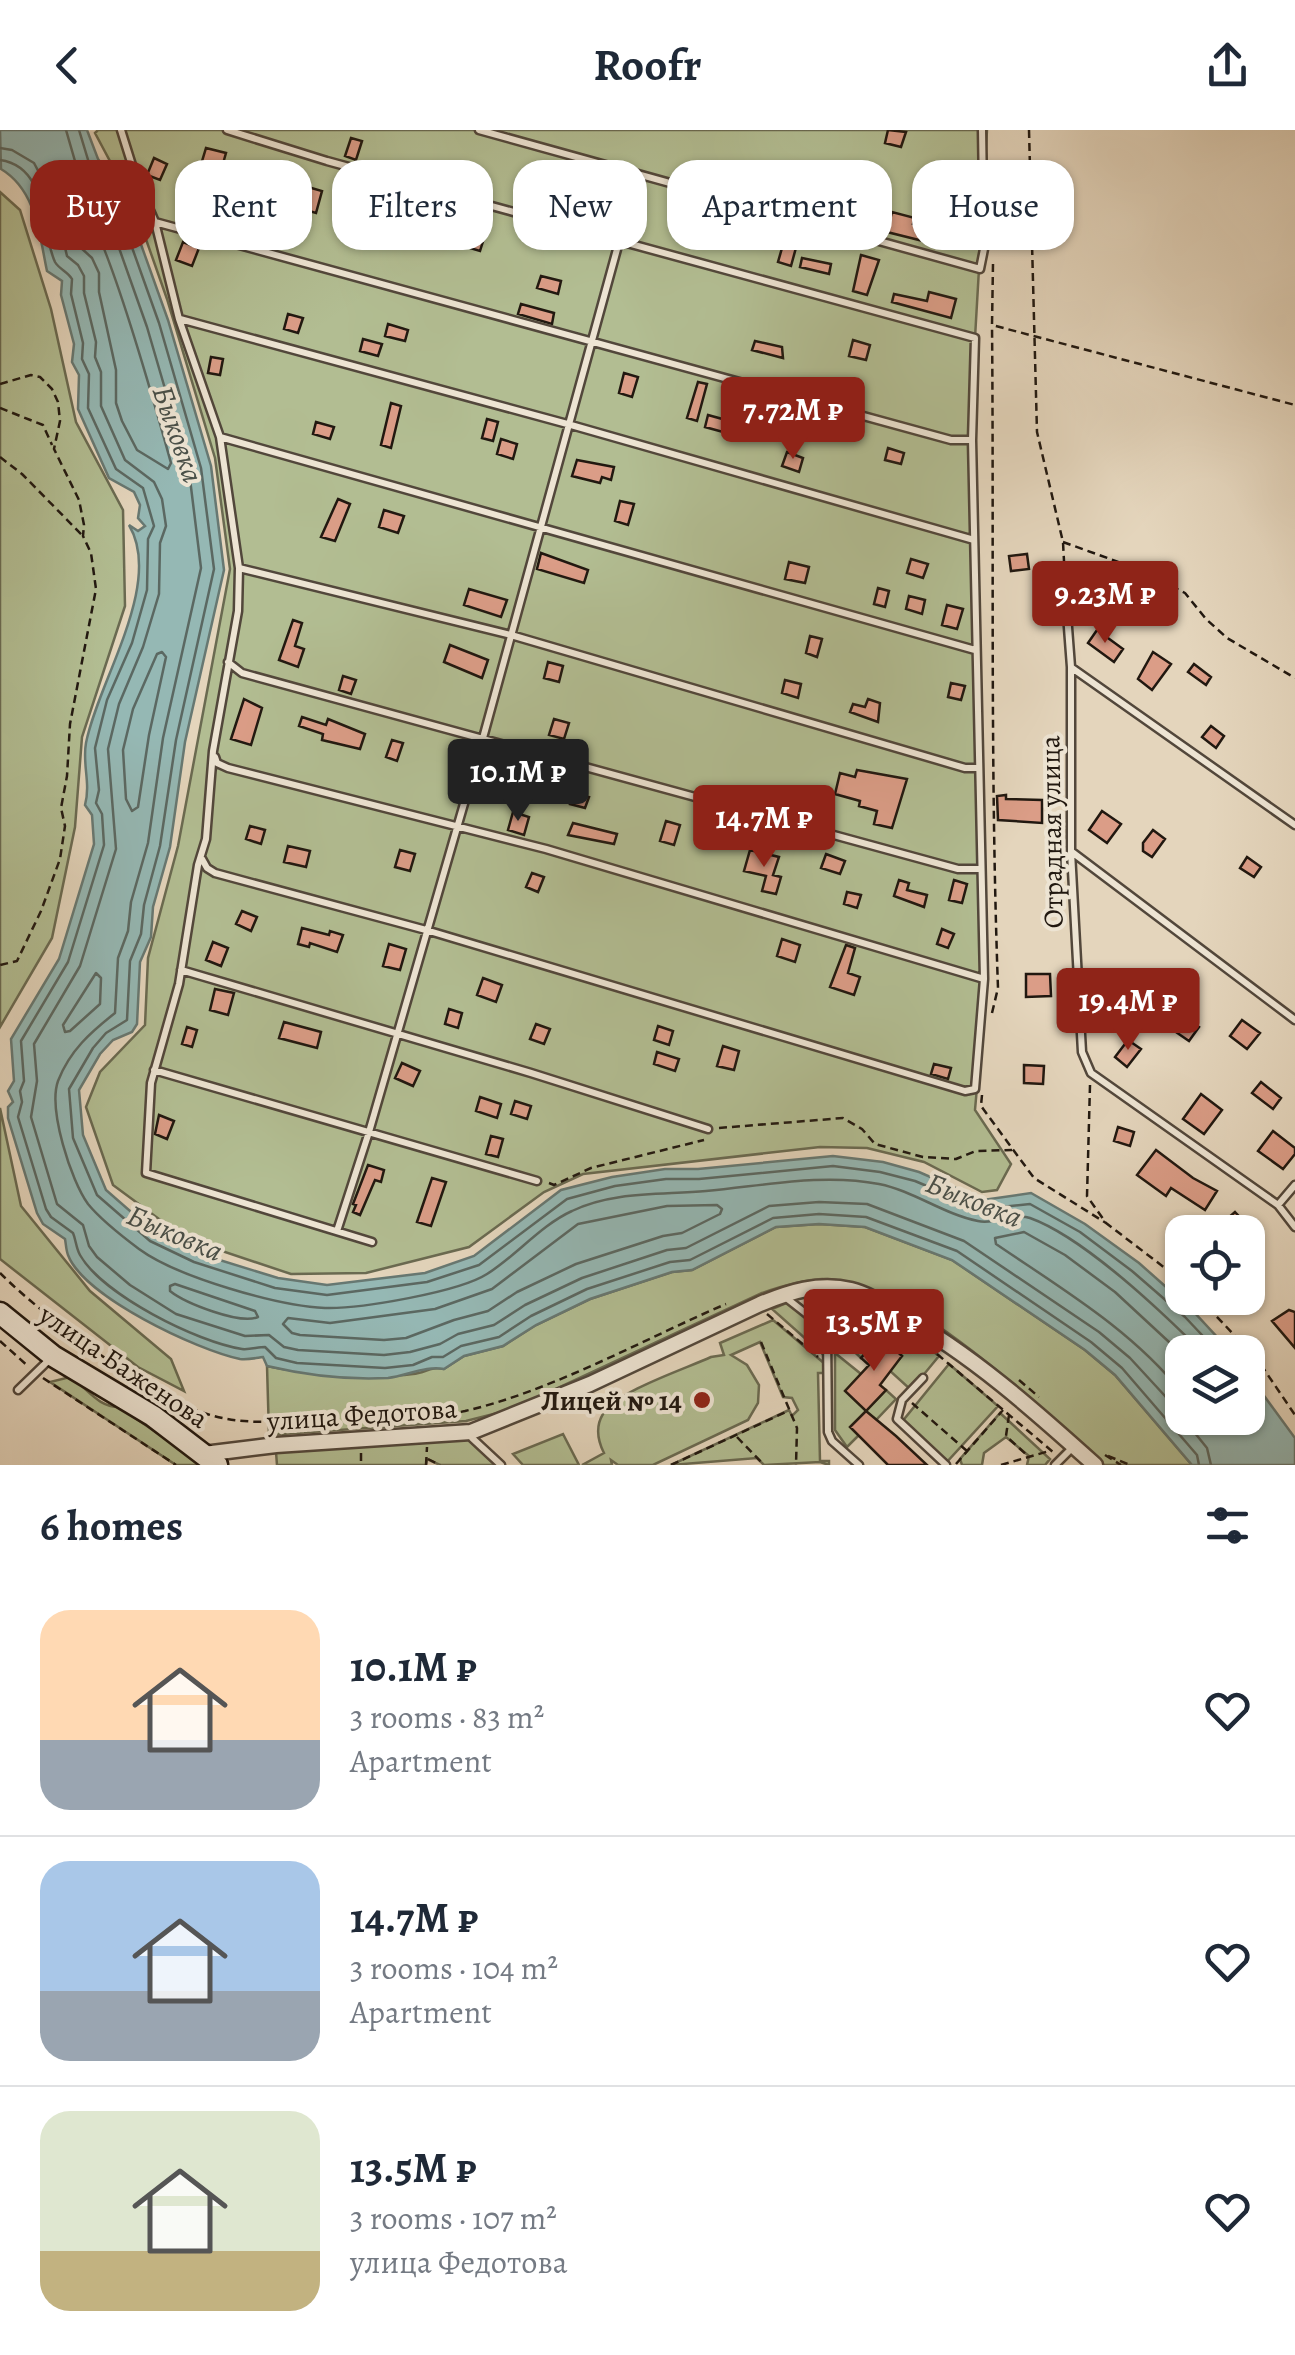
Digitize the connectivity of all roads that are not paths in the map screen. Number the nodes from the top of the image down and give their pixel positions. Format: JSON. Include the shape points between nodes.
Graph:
{"nodes":[{"id":1,"x":121,"y":130,"type":"edge"},
{"id":2,"x":227,"y":130,"type":"edge"},
{"id":3,"x":479,"y":130,"type":"edge"},
{"id":4,"x":982,"y":130,"type":"edge"},
{"id":5,"x":513,"y":212,"type":"edge"},
{"id":6,"x":156,"y":222,"type":"junction"},
{"id":7,"x":617,"y":250,"type":"edge"},
{"id":8,"x":647,"y":250,"type":"edge"},
{"id":9,"x":180,"y":319,"type":"junction"},
{"id":10,"x":594,"y":342,"type":"junction"},
{"id":11,"x":571,"y":425,"type":"junction"},
{"id":12,"x":220,"y":437,"type":"junction"},
{"id":13,"x":972,"y":440,"type":"junction"},
{"id":14,"x":541,"y":526,"type":"junction"},
{"id":15,"x":974,"y":540,"type":"junction"},
{"id":16,"x":239,"y":568,"type":"junction"},
{"id":17,"x":1065,"y":588,"type":"road end"},
{"id":18,"x":512,"y":635,"type":"junction"},
{"id":19,"x":976,"y":650,"type":"junction"},
{"id":20,"x":228,"y":662,"type":"junction"},
{"id":21,"x":1071,"y":667,"type":"junction"},
{"id":22,"x":483,"y":738,"type":"junction"},
{"id":23,"x":213,"y":751,"type":"junction"},
{"id":24,"x":978,"y":768,"type":"junction"},
{"id":25,"x":1295,"y":825,"type":"edge"},
{"id":26,"x":456,"y":826,"type":"junction"},
{"id":27,"x":1071,"y":852,"type":"junction"},
{"id":28,"x":202,"y":859,"type":"junction"},
{"id":29,"x":981,"y":869,"type":"junction"},
{"id":30,"x":426,"y":930,"type":"junction"},
{"id":31,"x":182,"y":970,"type":"junction"},
{"id":32,"x":984,"y":979,"type":"junction"},
{"id":33,"x":1295,"y":1020,"type":"edge"},
{"id":34,"x":396,"y":1034,"type":"junction"},
{"id":35,"x":154,"y":1070,"type":"junction"},
{"id":36,"x":708,"y":1129,"type":"road end"},
{"id":37,"x":369,"y":1132,"type":"junction"},
{"id":38,"x":537,"y":1181,"type":"road end"},
{"id":39,"x":1295,"y":1186,"type":"edge"},
{"id":40,"x":1278,"y":1204,"type":"junction"},
{"id":41,"x":1295,"y":1227,"type":"edge"},
{"id":42,"x":337,"y":1231,"type":"junction"},
{"id":43,"x":372,"y":1242,"type":"dead end"},
{"id":44,"x":786,"y":1298,"type":"junction"},
{"id":45,"x":872,"y":1298,"type":"junction"},
{"id":46,"x":0,"y":1312,"type":"edge"},
{"id":47,"x":825,"y":1344,"type":"junction"},
{"id":48,"x":53,"y":1356,"type":"junction"},
{"id":49,"x":923,"y":1378,"type":"dead end"},
{"id":50,"x":18,"y":1390,"type":"dead end"},
{"id":51,"x":471,"y":1432,"type":"junction"},
{"id":52,"x":1074,"y":1446,"type":"junction"},
{"id":53,"x":1096,"y":1458,"type":"edge"},
{"id":54,"x":211,"y":1460,"type":"edge"},
{"id":55,"x":1058,"y":1462,"type":"edge"},
{"id":56,"x":501,"y":1465,"type":"edge"},
{"id":57,"x":859,"y":1465,"type":"edge"},
{"id":58,"x":946,"y":1465,"type":"edge"}],
"edges":[{"from":1,"to":6,"type":"lane"},
{"from":2,"to":5,"type":"lane"},
{"from":3,"to":4,"type":"lane","via":[[980,269]]},
{"from":6,"to":9,"type":"lane"},
{"from":6,"to":10,"type":"lane"},
{"from":7,"to":10,"type":"lane"},
{"from":8,"to":13,"type":"lane","via":[[976,338]]},
{"from":9,"to":11,"type":"lane"},
{"from":9,"to":12,"type":"lane"},
{"from":10,"to":11,"type":"lane"},
{"from":10,"to":13,"type":"lane","via":[[951,440]]},
{"from":11,"to":14,"type":"lane"},
{"from":11,"to":15,"type":"lane"},
{"from":12,"to":14,"type":"lane"},
{"from":12,"to":16,"type":"lane"},
{"from":13,"to":15,"type":"lane"},
{"from":14,"to":18,"type":"lane"},
{"from":14,"to":19,"type":"lane"},
{"from":15,"to":19,"type":"lane"},
{"from":16,"to":18,"type":"lane"},
{"from":16,"to":20,"type":"lane"},
{"from":17,"to":21,"type":"lane","name":"Отрадная улица"},
{"from":18,"to":22,"type":"lane"},
{"from":18,"to":24,"type":"lane"},
{"from":19,"to":24,"type":"lane"},
{"from":20,"to":22,"type":"lane","via":[[242,673]]},
{"from":20,"to":23,"type":"lane"},
{"from":21,"to":25,"type":"lane"},
{"from":21,"to":27,"type":"lane","name":"Отрадная улица"},
{"from":22,"to":26,"type":"lane"},
{"from":22,"to":29,"type":"lane","via":[[958,869]]},
{"from":23,"to":26,"type":"lane","via":[[228,768]]},
{"from":23,"to":28,"type":"lane"},
{"from":24,"to":29,"type":"lane"},
{"from":26,"to":30,"type":"lane"},
{"from":26,"to":32,"type":"lane"},
{"from":27,"to":33,"type":"lane"},
{"from":27,"to":40,"type":"lane","name":"Отрадная улица","via":[[1082,1052],[1091,1073]]},
{"from":28,"to":30,"type":"lane","via":[[215,873]]},
{"from":28,"to":31,"type":"lane"},
{"from":29,"to":32,"type":"lane"},
{"from":30,"to":32,"type":"lane","via":[[965,1091],[975,1089]]},
{"from":30,"to":34,"type":"lane"},
{"from":31,"to":34,"type":"lane"},
{"from":31,"to":35,"type":"lane"},
{"from":34,"to":36,"type":"lane"},
{"from":34,"to":37,"type":"lane"},
{"from":35,"to":37,"type":"lane"},
{"from":35,"to":42,"type":"lane","via":[[146,1173]]},
{"from":37,"to":38,"type":"lane"},
{"from":37,"to":42,"type":"lane"},
{"from":39,"to":40,"type":"lane"},
{"from":40,"to":41,"type":"lane"},
{"from":42,"to":43,"type":"lane"},
{"from":44,"to":45,"type":"street","name":"улица Федотова","via":[[834,1288]]},
{"from":44,"to":47,"type":"lane","via":[[813,1319]]},
{"from":44,"to":51,"type":"street","name":"улица Федотова"},
{"from":45,"to":47,"type":"lane","via":[[832,1326]]},
{"from":45,"to":52,"type":"street","name":"улица Федотова","via":[[956,1349]]},
{"from":46,"to":48,"type":"street","name":"улица Баженова"},
{"from":47,"to":57,"type":"lane","via":[[828,1432]]},
{"from":48,"to":50,"type":"lane"},
{"from":48,"to":54,"type":"street","name":"улица Баженова"},
{"from":49,"to":58,"type":"lane","via":[[905,1397],[897,1419]]},
{"from":51,"to":54,"type":"street","name":"улица Федотова","via":[[276,1445]]},
{"from":51,"to":56,"type":"lane"},
{"from":52,"to":53,"type":"street","name":"улица Федотова"},
{"from":52,"to":55,"type":"lane"}]}
